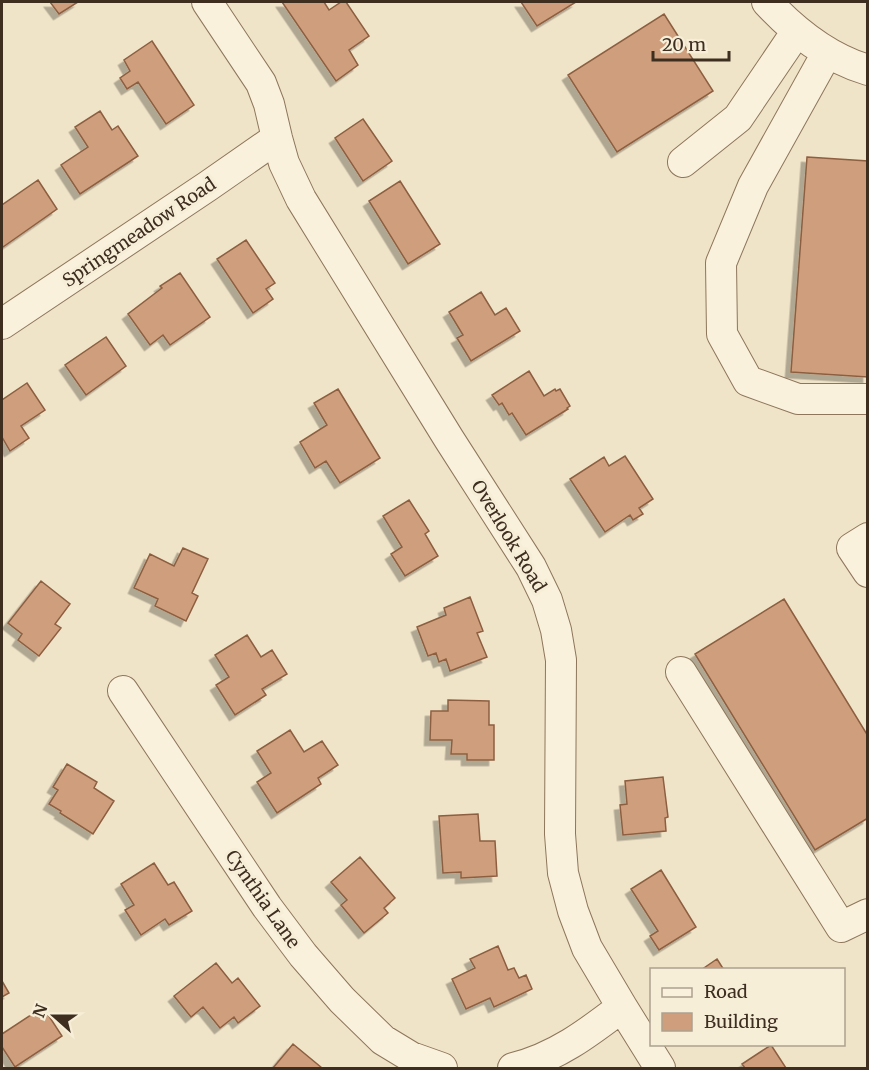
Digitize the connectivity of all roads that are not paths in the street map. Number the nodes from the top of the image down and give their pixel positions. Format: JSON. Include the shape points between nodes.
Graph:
{"nodes":[{"id":1,"x":207,"y":2,"type":"edge"},
{"id":2,"x":767,"y":2,"type":"edge"},
{"id":3,"x":797,"y":31,"type":"junction"},
{"id":4,"x":827,"y":52,"type":"junction"},
{"id":5,"x":867,"y":70,"type":"edge"},
{"id":6,"x":277,"y":138,"type":"junction"},
{"id":7,"x":683,"y":162,"type":"dead end"},
{"id":8,"x":2,"y":324,"type":"edge"},
{"id":9,"x":867,"y":399,"type":"edge"},
{"id":10,"x":867,"y":538,"type":"edge"},
{"id":11,"x":867,"y":572,"type":"edge"},
{"id":12,"x":681,"y":672,"type":"dead end"},
{"id":13,"x":123,"y":691,"type":"dead end"},
{"id":14,"x":867,"y":914,"type":"edge"},
{"id":15,"x":622,"y":1007,"type":"junction"},
{"id":16,"x":442,"y":1068,"type":"edge"},
{"id":17,"x":513,"y":1068,"type":"edge"},
{"id":18,"x":660,"y":1068,"type":"edge"}],
"edges":[{"from":1,"to":6,"type":"street","name":"Overlook Road","via":[[261,82]]},
{"from":2,"to":3,"type":"street"},
{"from":3,"to":4,"type":"street"},
{"from":3,"to":7,"type":"street","via":[[738,118]]},
{"from":4,"to":5,"type":"street"},
{"from":4,"to":9,"type":"street","via":[[753,186],[721,263],[722,334],[747,381],[798,399]]},
{"from":6,"to":8,"type":"street","name":"Springmeadow Road"},
{"from":6,"to":15,"type":"street","name":"Overlook Road","via":[[301,199],[531,567],[547,600],[561,660],[563,873],[587,948]]},
{"from":10,"to":11,"type":"street","via":[[852,548]]},
{"from":12,"to":14,"type":"street","via":[[841,927]]},
{"from":13,"to":16,"type":"street","name":"Cynthia Lane","via":[[303,955],[383,1040],[411,1057]]},
{"from":15,"to":17,"type":"street","via":[[559,1051]]},
{"from":15,"to":18,"type":"street","name":"Overlook Road"}]}
